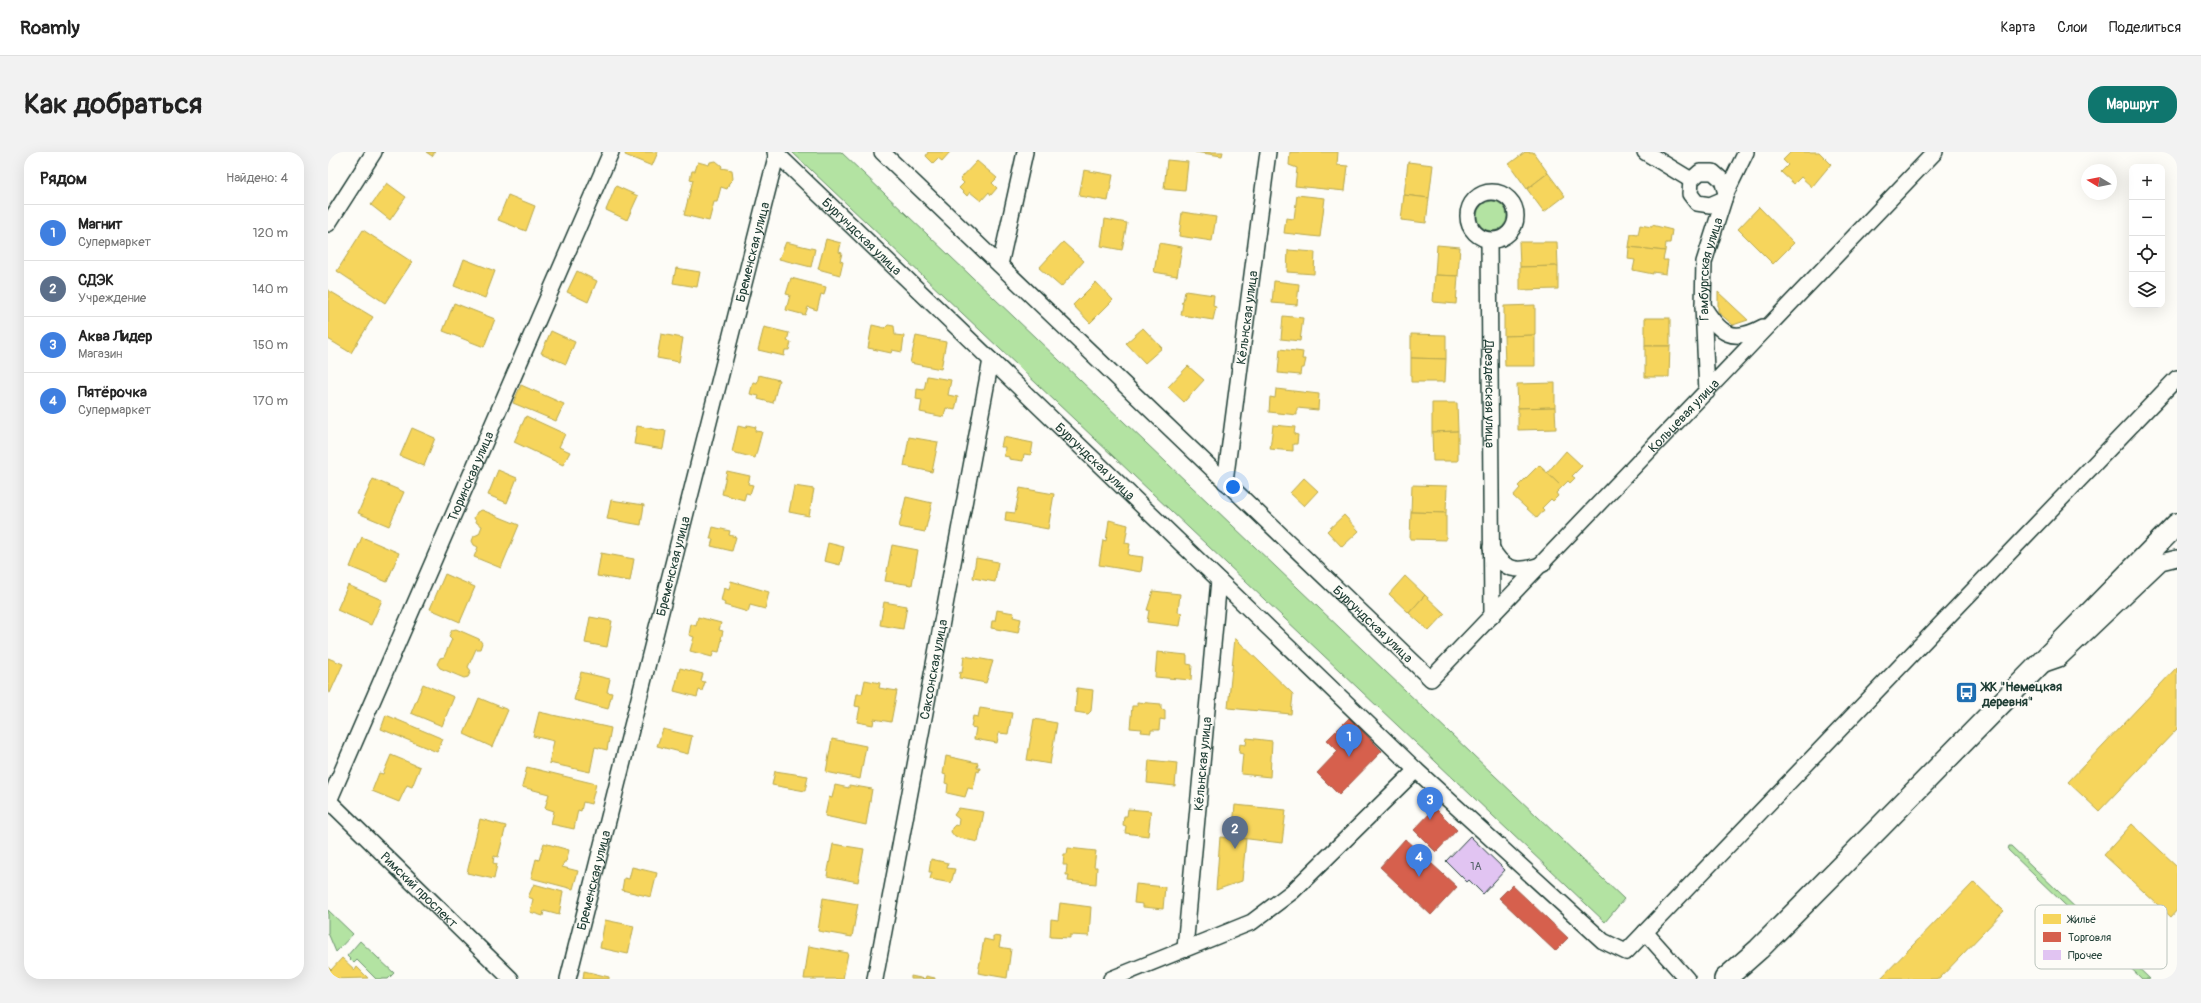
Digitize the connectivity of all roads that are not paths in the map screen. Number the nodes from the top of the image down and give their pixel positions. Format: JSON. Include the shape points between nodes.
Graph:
{"nodes":[{"id":1,"x":374,"y":152,"type":"edge"},
{"id":2,"x":611,"y":152,"type":"edge"},
{"id":3,"x":882,"y":152,"type":"edge"},
{"id":4,"x":1025,"y":152,"type":"edge"},
{"id":5,"x":1268,"y":152,"type":"edge"},
{"id":6,"x":1645,"y":152,"type":"edge"},
{"id":7,"x":1746,"y":152,"type":"edge"},
{"id":8,"x":1935,"y":152,"type":"edge"},
{"id":9,"x":776,"y":153,"type":"edge"},
{"id":10,"x":1691,"y":180,"type":"junction"},
{"id":11,"x":1725,"y":196,"type":"junction"},
{"id":12,"x":328,"y":224,"type":"edge"},
{"id":13,"x":1488,"y":241,"type":"dead end"},
{"id":14,"x":1000,"y":265,"type":"junction"},
{"id":15,"x":1703,"y":306,"type":"junction"},
{"id":16,"x":1771,"y":323,"type":"junction"},
{"id":17,"x":991,"y":360,"type":"junction"},
{"id":18,"x":2177,"y":378,"type":"edge"},
{"id":19,"x":1707,"y":392,"type":"junction"},
{"id":20,"x":1225,"y":482,"type":"junction"},
{"id":21,"x":2177,"y":524,"type":"edge"},
{"id":22,"x":1491,"y":547,"type":"junction"},
{"id":23,"x":2177,"y":558,"type":"edge"},
{"id":24,"x":1543,"y":564,"type":"junction"},
{"id":25,"x":1219,"y":580,"type":"junction"},
{"id":26,"x":1492,"y":616,"type":"junction"},
{"id":27,"x":2038,"y":667,"type":"junction"},
{"id":28,"x":1431,"y":679,"type":"joint"},
{"id":29,"x":1416,"y":770,"type":"junction"},
{"id":30,"x":328,"y":801,"type":"edge"},
{"id":31,"x":1645,"y":932,"type":"junction"},
{"id":32,"x":1185,"y":948,"type":"junction"},
{"id":33,"x":511,"y":979,"type":"edge"},
{"id":34,"x":568,"y":979,"type":"edge"},
{"id":35,"x":875,"y":979,"type":"edge"},
{"id":36,"x":1111,"y":979,"type":"edge"},
{"id":37,"x":1687,"y":979,"type":"edge"},
{"id":38,"x":1725,"y":979,"type":"edge"}],
"edges":[{"from":1,"to":12,"type":"street"},
{"from":2,"to":30,"type":"street","name":"Тюринская улица"},
{"from":3,"to":14,"type":"street","name":"Бургундская улица"},
{"from":4,"to":14,"type":"street"},
{"from":5,"to":20,"type":"street","name":"Кёльнская улица"},
{"from":6,"to":10,"type":"street"},
{"from":7,"to":11,"type":"street","name":"Гамбургская улица"},
{"from":8,"to":16,"type":"street","name":"Кольцевая улица"},
{"from":9,"to":17,"type":"street","name":"Бургундская улица"},
{"from":9,"to":34,"type":"street","name":"Бременская улица"},
{"from":10,"to":11,"type":"street","via":[[1700,172],[1713,172],[1722,180]]},
{"from":10,"to":11,"type":"street","via":[[1690,194],[1697,203],[1710,206]]},
{"from":11,"to":15,"type":"street","name":"Гамбургская улица","via":[[1704,262]]},
{"from":13,"to":22,"type":"street","name":"Дрезденская улица"},
{"from":14,"to":20,"type":"street","name":"Бургундская улица"},
{"from":15,"to":16,"type":"street","via":[[1720,330],[1728,335],[1750,334]]},
{"from":15,"to":19,"type":"street","name":"Гамбургская улица"},
{"from":16,"to":19,"type":"street","name":"Кольцевая улица"},
{"from":17,"to":25,"type":"street","name":"Бургундская улица"},
{"from":17,"to":35,"type":"street","name":"Саксонская улица"},
{"from":18,"to":31,"type":"street"},
{"from":19,"to":24,"type":"street","name":"Кольцевая улица"},
{"from":20,"to":28,"type":"street","name":"Бургундская улица"},
{"from":21,"to":27,"type":"street"},
{"from":22,"to":24,"type":"street","via":[[1496,558],[1517,570],[1529,570]]},
{"from":22,"to":26,"type":"street","name":"Дрезденская улица"},
{"from":23,"to":27,"type":"street","via":[[2161,562],[2059,659]]},
{"from":24,"to":26,"type":"street","name":"Кольцевая улица"},
{"from":25,"to":29,"type":"street","name":"Бургундская улица"},
{"from":25,"to":32,"type":"street","name":"Кёльнская улица"},
{"from":26,"to":28,"type":"street","name":"Кольцевая улица"},
{"from":27,"to":38,"type":"street","via":[[1758,949]]},
{"from":29,"to":31,"type":"street","name":"Бургундская улица","via":[[1603,941],[1626,952]]},
{"from":29,"to":32,"type":"street","via":[[1293,891],[1252,922]]},
{"from":30,"to":33,"type":"street","name":"Римский проспект"},
{"from":31,"to":37,"type":"street"},
{"from":32,"to":36,"type":"street"}]}
